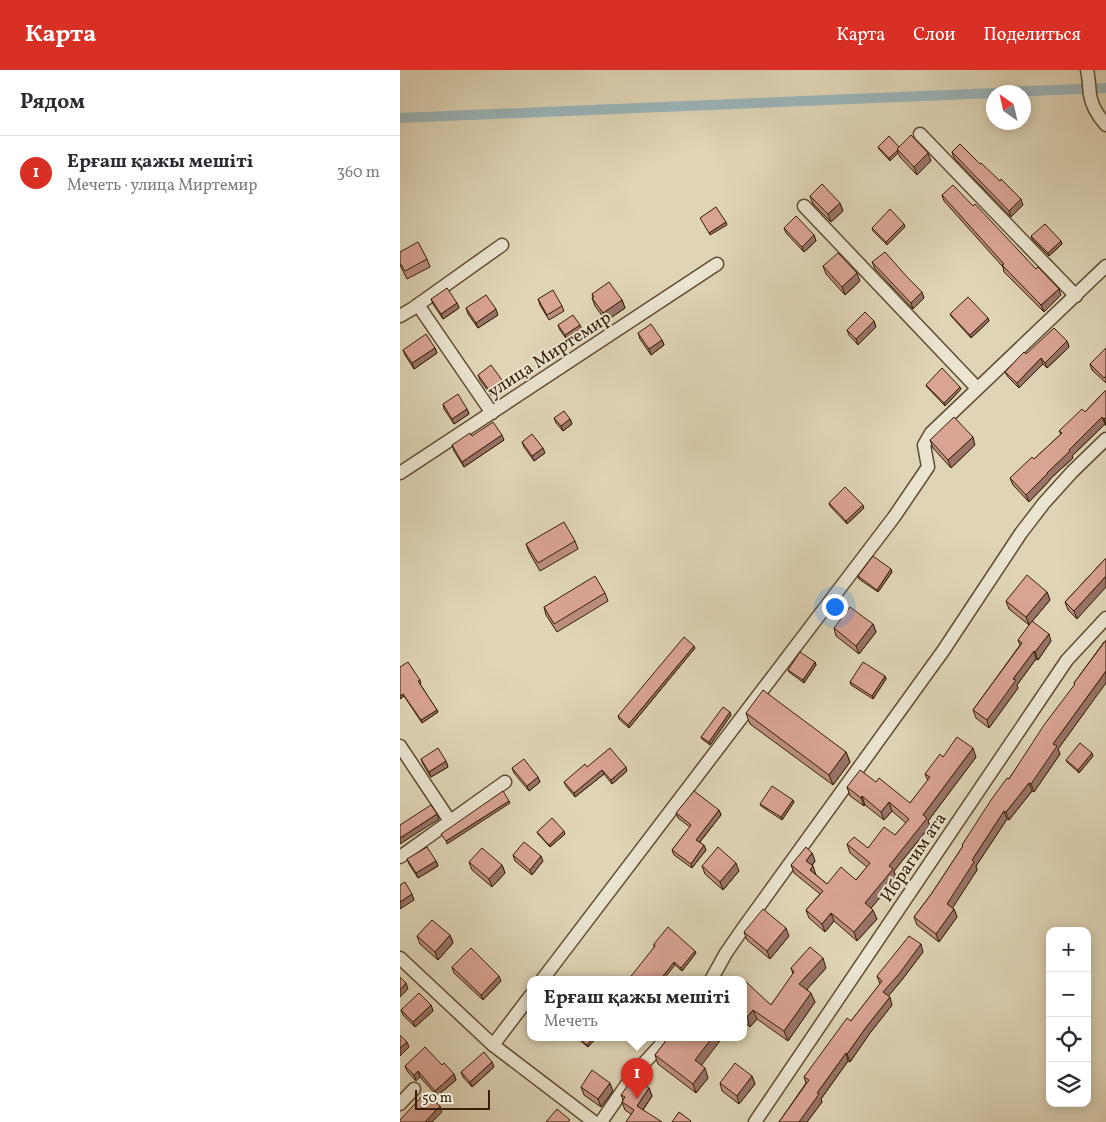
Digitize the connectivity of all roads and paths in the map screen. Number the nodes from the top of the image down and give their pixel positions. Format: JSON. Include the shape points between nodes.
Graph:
{"nodes":[{"id":1,"x":1088,"y":73,"type":"edge"},
{"id":2,"x":1106,"y":125,"type":"edge"},
{"id":3,"x":920,"y":134,"type":"dead end"},
{"id":4,"x":804,"y":206,"type":"dead end"},
{"id":5,"x":502,"y":245,"type":"dead end"},
{"id":6,"x":717,"y":264,"type":"dead end"},
{"id":7,"x":1106,"y":266,"type":"edge"},
{"id":8,"x":1076,"y":296,"type":"junction"},
{"id":9,"x":418,"y":305,"type":"junction"},
{"id":10,"x":400,"y":316,"type":"edge"},
{"id":11,"x":977,"y":388,"type":"junction"},
{"id":12,"x":492,"y":413,"type":"junction"},
{"id":13,"x":1106,"y":439,"type":"edge"},
{"id":14,"x":400,"y":473,"type":"edge"},
{"id":15,"x":1106,"y":618,"type":"edge"},
{"id":16,"x":400,"y":746,"type":"edge"},
{"id":17,"x":505,"y":782,"type":"dead end"},
{"id":18,"x":450,"y":821,"type":"junction"},
{"id":19,"x":400,"y":857,"type":"edge"},
{"id":20,"x":400,"y":958,"type":"edge"},
{"id":21,"x":545,"y":976,"type":"edge"},
{"id":22,"x":713,"y":976,"type":"edge"},
{"id":23,"x":527,"y":1000,"type":"edge"},
{"id":24,"x":664,"y":1041,"type":"edge"},
{"id":25,"x":493,"y":1045,"type":"junction"},
{"id":26,"x":414,"y":1089,"type":"dead end"},
{"id":27,"x":400,"y":1104,"type":"edge"},
{"id":28,"x":594,"y":1122,"type":"edge"},
{"id":29,"x":601,"y":1122,"type":"edge"},
{"id":30,"x":755,"y":1122,"type":"edge"}],
"edges":[{"from":1,"to":2,"type":"street","via":[[1090,96],[1096,113]]},
{"from":3,"to":8,"type":"street"},
{"from":4,"to":11,"type":"street"},
{"from":5,"to":9,"type":"street"},
{"from":6,"to":12,"type":"street","name":"улица Миртемир"},
{"from":7,"to":8,"type":"street"},
{"from":8,"to":11,"type":"street"},
{"from":9,"to":10,"type":"street"},
{"from":9,"to":12,"type":"street"},
{"from":11,"to":21,"type":"street","via":[[931,433],[924,445],[928,467],[894,517]]},
{"from":12,"to":14,"type":"street","name":"улица Миртемир"},
{"from":13,"to":22,"type":"street","via":[[1072,472],[1021,533],[943,651],[744,927]]},
{"from":15,"to":30,"type":"street","name":"Ибрагим ата","via":[[1067,660]]},
{"from":16,"to":18,"type":"street"},
{"from":17,"to":18,"type":"street"},
{"from":18,"to":19,"type":"street"},
{"from":20,"to":25,"type":"street"},
{"from":23,"to":25,"type":"street"},
{"from":24,"to":29,"type":"street","via":[[634,1074]]},
{"from":25,"to":28,"type":"street"},
{"from":26,"to":27,"type":"street"}]}
